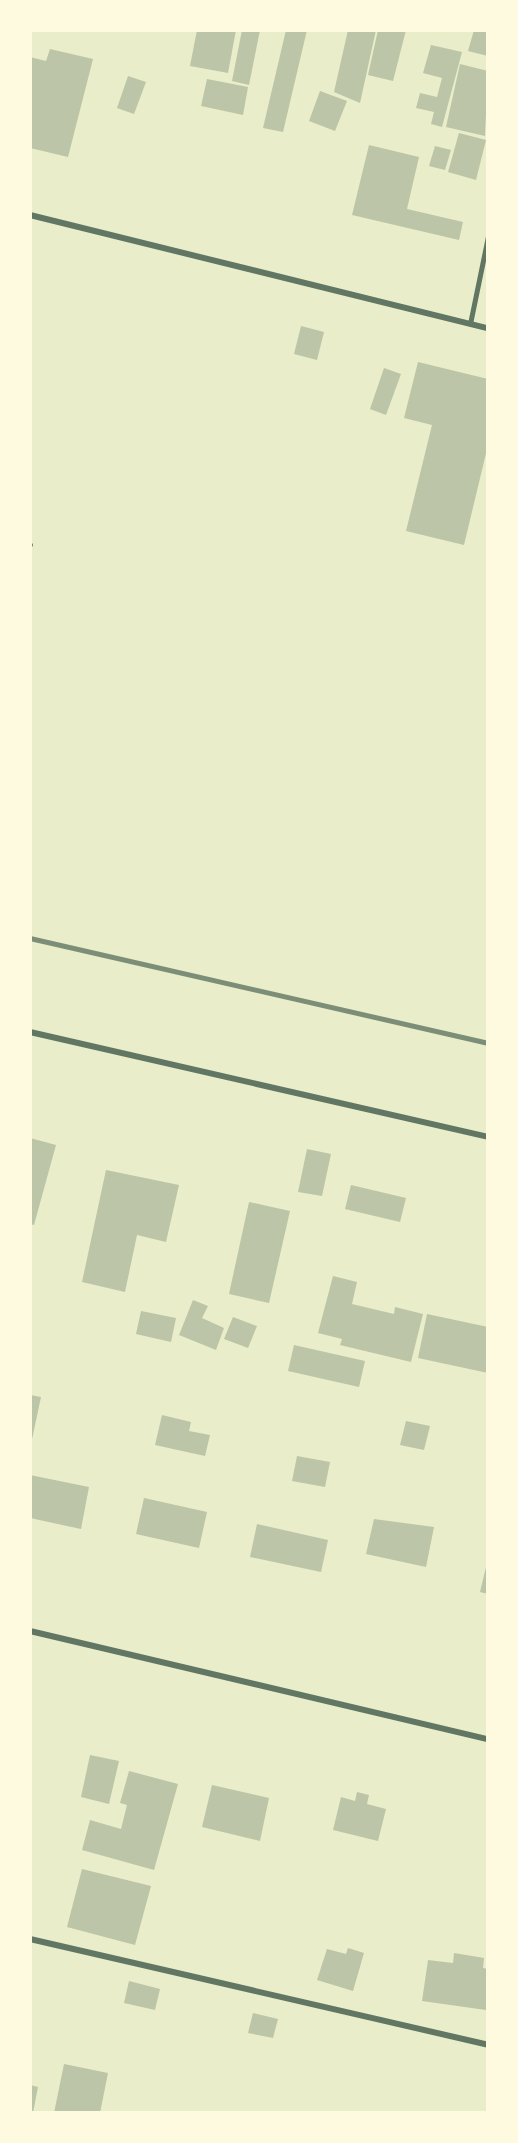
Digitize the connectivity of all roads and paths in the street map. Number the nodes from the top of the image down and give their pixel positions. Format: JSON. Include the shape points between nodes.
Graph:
{"nodes":[{"id":1,"x":30,"y":215,"type":"edge"},
{"id":2,"x":488,"y":236,"type":"edge"},
{"id":3,"x":470,"y":324,"type":"junction"},
{"id":4,"x":488,"y":328,"type":"edge"},
{"id":5,"x":30,"y":1032,"type":"edge"},
{"id":6,"x":488,"y":1137,"type":"edge"},
{"id":7,"x":30,"y":1631,"type":"edge"},
{"id":8,"x":488,"y":1739,"type":"edge"},
{"id":9,"x":30,"y":1939,"type":"edge"},
{"id":10,"x":488,"y":2044,"type":"edge"}],
"edges":[{"from":1,"to":3,"type":"street"},
{"from":2,"to":3,"type":"lane"},
{"from":3,"to":4,"type":"street"},
{"from":5,"to":6,"type":"street"},
{"from":7,"to":8,"type":"street"},
{"from":9,"to":10,"type":"street"}]}
